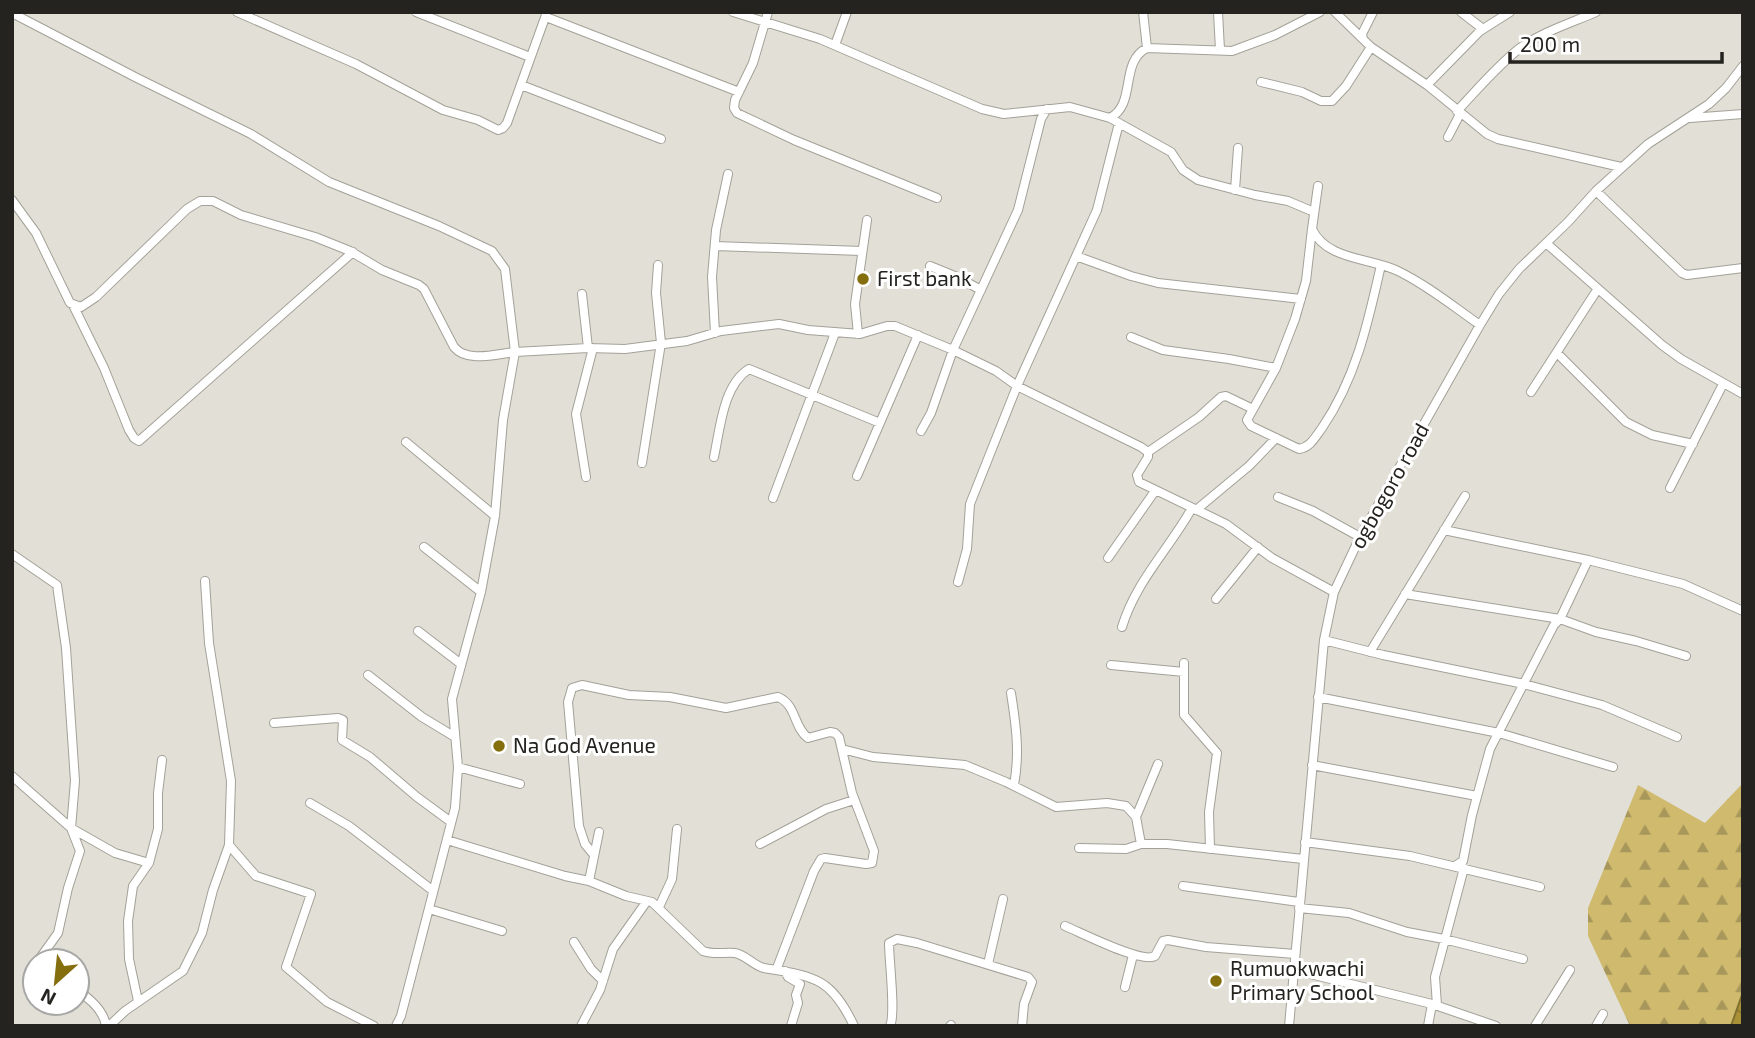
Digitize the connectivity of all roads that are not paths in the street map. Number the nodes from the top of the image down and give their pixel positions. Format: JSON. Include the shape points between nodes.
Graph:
{"nodes":[{"id":1,"x":237,"y":12,"type":"edge"},
{"id":2,"x":416,"y":12,"type":"edge"},
{"id":3,"x":733,"y":12,"type":"edge"},
{"id":4,"x":847,"y":12,"type":"edge"},
{"id":5,"x":1143,"y":12,"type":"edge"},
{"id":6,"x":1218,"y":12,"type":"edge"},
{"id":7,"x":1320,"y":12,"type":"edge"},
{"id":8,"x":1335,"y":12,"type":"edge"},
{"id":9,"x":1373,"y":12,"type":"edge"},
{"id":10,"x":1461,"y":12,"type":"edge"},
{"id":11,"x":1510,"y":12,"type":"edge"},
{"id":12,"x":1595,"y":12,"type":"edge"},
{"id":13,"x":12,"y":13,"type":"edge"},
{"id":14,"x":546,"y":14,"type":"edge"},
{"id":15,"x":767,"y":16,"type":"edge"},
{"id":16,"x":1483,"y":29,"type":"junction"},
{"id":17,"x":1363,"y":39,"type":"junction"},
{"id":18,"x":835,"y":45,"type":"junction"},
{"id":19,"x":1371,"y":47,"type":"junction"},
{"id":20,"x":1146,"y":48,"type":"junction"},
{"id":21,"x":1220,"y":51,"type":"junction"},
{"id":22,"x":530,"y":57,"type":"junction"},
{"id":23,"x":1743,"y":66,"type":"edge"},
{"id":24,"x":1261,"y":82,"type":"dead end"},
{"id":25,"x":521,"y":85,"type":"junction"},
{"id":26,"x":1427,"y":85,"type":"junction"},
{"id":27,"x":739,"y":92,"type":"junction"},
{"id":28,"x":1046,"y":109,"type":"junction"},
{"id":29,"x":1458,"y":112,"type":"junction"},
{"id":30,"x":1743,"y":114,"type":"edge"},
{"id":31,"x":1110,"y":118,"type":"junction"},
{"id":32,"x":1688,"y":118,"type":"junction"},
{"id":33,"x":1119,"y":123,"type":"junction"},
{"id":34,"x":1448,"y":137,"type":"dead end"},
{"id":35,"x":661,"y":139,"type":"dead end"},
{"id":36,"x":1238,"y":148,"type":"dead end"},
{"id":37,"x":1621,"y":167,"type":"junction"},
{"id":38,"x":729,"y":174,"type":"dead end"},
{"id":39,"x":1318,"y":186,"type":"dead end"},
{"id":40,"x":1234,"y":190,"type":"junction"},
{"id":41,"x":1596,"y":191,"type":"junction"},
{"id":42,"x":937,"y":198,"type":"dead end"},
{"id":43,"x":12,"y":200,"type":"edge"},
{"id":44,"x":1314,"y":212,"type":"junction"},
{"id":45,"x":867,"y":220,"type":"dead end"},
{"id":46,"x":1312,"y":229,"type":"junction"},
{"id":47,"x":1546,"y":243,"type":"junction"},
{"id":48,"x":715,"y":246,"type":"junction"},
{"id":49,"x":862,"y":251,"type":"junction"},
{"id":50,"x":353,"y":252,"type":"junction"},
{"id":51,"x":1076,"y":256,"type":"junction"},
{"id":52,"x":658,"y":265,"type":"dead end"},
{"id":53,"x":1381,"y":265,"type":"junction"},
{"id":54,"x":930,"y":266,"type":"dead end"},
{"id":55,"x":1743,"y":268,"type":"edge"},
{"id":56,"x":981,"y":290,"type":"junction"},
{"id":57,"x":1597,"y":290,"type":"junction"},
{"id":58,"x":582,"y":294,"type":"dead end"},
{"id":59,"x":1300,"y":299,"type":"junction"},
{"id":60,"x":73,"y":304,"type":"junction"},
{"id":61,"x":1480,"y":325,"type":"junction"},
{"id":62,"x":715,"y":333,"type":"junction"},
{"id":63,"x":835,"y":333,"type":"junction"},
{"id":64,"x":858,"y":334,"type":"junction"},
{"id":65,"x":918,"y":335,"type":"junction"},
{"id":66,"x":1130,"y":337,"type":"dead end"},
{"id":67,"x":661,"y":343,"type":"junction"},
{"id":68,"x":591,"y":348,"type":"junction"},
{"id":69,"x":953,"y":350,"type":"junction"},
{"id":70,"x":514,"y":352,"type":"junction"},
{"id":71,"x":1557,"y":353,"type":"junction"},
{"id":72,"x":1276,"y":368,"type":"junction"},
{"id":73,"x":1723,"y":384,"type":"junction"},
{"id":74,"x":1017,"y":386,"type":"junction"},
{"id":75,"x":1531,"y":392,"type":"dead end"},
{"id":76,"x":812,"y":394,"type":"junction"},
{"id":77,"x":1743,"y":394,"type":"edge"},
{"id":78,"x":1253,"y":409,"type":"junction"},
{"id":79,"x":880,"y":424,"type":"junction"},
{"id":80,"x":921,"y":431,"type":"dead end"},
{"id":81,"x":1276,"y":438,"type":"junction"},
{"id":82,"x":407,"y":442,"type":"dead end"},
{"id":83,"x":1693,"y":444,"type":"junction"},
{"id":84,"x":1148,"y":452,"type":"junction"},
{"id":85,"x":714,"y":457,"type":"dead end"},
{"id":86,"x":642,"y":463,"type":"dead end"},
{"id":87,"x":857,"y":476,"type":"dead end"},
{"id":88,"x":586,"y":477,"type":"dead end"},
{"id":89,"x":1670,"y":488,"type":"dead end"},
{"id":90,"x":1155,"y":491,"type":"junction"},
{"id":91,"x":1465,"y":496,"type":"dead end"},
{"id":92,"x":1278,"y":497,"type":"dead end"},
{"id":93,"x":773,"y":498,"type":"dead end"},
{"id":94,"x":1194,"y":509,"type":"junction"},
{"id":95,"x":495,"y":516,"type":"junction"},
{"id":96,"x":1444,"y":530,"type":"junction"},
{"id":97,"x":1360,"y":537,"type":"junction"},
{"id":98,"x":424,"y":547,"type":"dead end"},
{"id":99,"x":1258,"y":547,"type":"junction"},
{"id":100,"x":12,"y":554,"type":"edge"},
{"id":101,"x":1108,"y":558,"type":"dead end"},
{"id":102,"x":1588,"y":559,"type":"junction"},
{"id":103,"x":205,"y":581,"type":"dead end"},
{"id":104,"x":958,"y":582,"type":"dead end"},
{"id":105,"x":481,"y":592,"type":"junction"},
{"id":106,"x":1334,"y":592,"type":"junction"},
{"id":107,"x":1405,"y":594,"type":"junction"},
{"id":108,"x":1216,"y":599,"type":"dead end"},
{"id":109,"x":1743,"y":611,"type":"edge"},
{"id":110,"x":1555,"y":621,"type":"junction"},
{"id":111,"x":1122,"y":627,"type":"dead end"},
{"id":112,"x":418,"y":631,"type":"dead end"},
{"id":113,"x":1324,"y":640,"type":"junction"},
{"id":114,"x":1370,"y":652,"type":"junction"},
{"id":115,"x":1686,"y":656,"type":"dead end"},
{"id":116,"x":461,"y":664,"type":"junction"},
{"id":117,"x":1111,"y":665,"type":"dead end"},
{"id":118,"x":368,"y":675,"type":"dead end"},
{"id":119,"x":1524,"y":684,"type":"junction"},
{"id":120,"x":1012,"y":693,"type":"dead end"},
{"id":121,"x":1318,"y":697,"type":"junction"},
{"id":122,"x":274,"y":723,"type":"dead end"},
{"id":123,"x":1499,"y":733,"type":"junction"},
{"id":124,"x":454,"y":737,"type":"junction"},
{"id":125,"x":1677,"y":737,"type":"dead end"},
{"id":126,"x":842,"y":749,"type":"junction"},
{"id":127,"x":162,"y":760,"type":"dead end"},
{"id":128,"x":1158,"y":764,"type":"dead end"},
{"id":129,"x":1312,"y":765,"type":"junction"},
{"id":130,"x":1613,"y":766,"type":"dead end"},
{"id":131,"x":458,"y":768,"type":"junction"},
{"id":132,"x":12,"y":776,"type":"edge"},
{"id":133,"x":520,"y":784,"type":"dead end"},
{"id":134,"x":1014,"y":785,"type":"junction"},
{"id":135,"x":1477,"y":796,"type":"junction"},
{"id":136,"x":854,"y":800,"type":"junction"},
{"id":137,"x":310,"y":803,"type":"dead end"},
{"id":138,"x":1136,"y":817,"type":"junction"},
{"id":139,"x":451,"y":822,"type":"junction"},
{"id":140,"x":71,"y":828,"type":"junction"},
{"id":141,"x":677,"y":829,"type":"dead end"},
{"id":142,"x":598,"y":832,"type":"dead end"},
{"id":143,"x":447,"y":840,"type":"junction"},
{"id":144,"x":1304,"y":842,"type":"junction"},
{"id":145,"x":760,"y":844,"type":"dead end"},
{"id":146,"x":1141,"y":844,"type":"junction"},
{"id":147,"x":229,"y":845,"type":"junction"},
{"id":148,"x":1079,"y":848,"type":"dead end"},
{"id":149,"x":1209,"y":849,"type":"junction"},
{"id":150,"x":594,"y":855,"type":"junction"},
{"id":151,"x":1303,"y":859,"type":"junction"},
{"id":152,"x":149,"y":863,"type":"junction"},
{"id":153,"x":1463,"y":866,"type":"junction"},
{"id":154,"x":589,"y":881,"type":"junction"},
{"id":155,"x":1183,"y":886,"type":"dead end"},
{"id":156,"x":1540,"y":887,"type":"dead end"},
{"id":157,"x":432,"y":891,"type":"junction"},
{"id":158,"x":1003,"y":899,"type":"dead end"},
{"id":159,"x":647,"y":901,"type":"junction"},
{"id":160,"x":1299,"y":905,"type":"junction"},
{"id":161,"x":659,"y":907,"type":"junction"},
{"id":162,"x":429,"y":909,"type":"junction"},
{"id":163,"x":1065,"y":926,"type":"dead end"},
{"id":164,"x":502,"y":931,"type":"dead end"},
{"id":165,"x":1444,"y":939,"type":"junction"},
{"id":166,"x":574,"y":942,"type":"dead end"},
{"id":167,"x":48,"y":947,"type":"edge"},
{"id":168,"x":1133,"y":954,"type":"junction"},
{"id":169,"x":1295,"y":954,"type":"junction"},
{"id":170,"x":1524,"y":959,"type":"dead end"},
{"id":171,"x":988,"y":964,"type":"junction"},
{"id":172,"x":781,"y":970,"type":"junction"},
{"id":173,"x":1293,"y":970,"type":"junction"},
{"id":174,"x":1570,"y":970,"type":"dead end"},
{"id":175,"x":603,"y":981,"type":"junction"},
{"id":176,"x":1125,"y":987,"type":"dead end"},
{"id":177,"x":138,"y":1001,"type":"junction"},
{"id":178,"x":91,"y":1003,"type":"edge"},
{"id":179,"x":1435,"y":1004,"type":"junction"},
{"id":180,"x":1603,"y":1014,"type":"dead end"},
{"id":181,"x":108,"y":1026,"type":"edge"},
{"id":182,"x":374,"y":1026,"type":"edge"},
{"id":183,"x":396,"y":1026,"type":"edge"},
{"id":184,"x":582,"y":1026,"type":"edge"},
{"id":185,"x":791,"y":1026,"type":"edge"},
{"id":186,"x":854,"y":1026,"type":"edge"},
{"id":187,"x":890,"y":1026,"type":"edge"},
{"id":188,"x":1022,"y":1026,"type":"edge"},
{"id":189,"x":1289,"y":1026,"type":"edge"},
{"id":190,"x":1428,"y":1026,"type":"edge"},
{"id":191,"x":1496,"y":1026,"type":"edge"},
{"id":192,"x":1535,"y":1026,"type":"edge"},
{"id":193,"x":1596,"y":1026,"type":"edge"}],
"edges":[{"from":1,"to":25,"type":"street","via":[[356,64],[443,110],[496,130],[507,123]]},
{"from":2,"to":22,"type":"street"},
{"from":3,"to":15,"type":"street"},
{"from":4,"to":18,"type":"street"},
{"from":5,"to":20,"type":"street"},
{"from":6,"to":21,"type":"street"},
{"from":7,"to":21,"type":"street","via":[[1247,46]]},
{"from":8,"to":17,"type":"street"},
{"from":9,"to":17,"type":"street"},
{"from":10,"to":16,"type":"street"},
{"from":11,"to":16,"type":"street"},
{"from":12,"to":29,"type":"street","via":[[1521,48]]},
{"from":13,"to":70,"type":"street","via":[[251,134],[329,182],[492,251],[505,269]]},
{"from":14,"to":22,"type":"street"},
{"from":14,"to":27,"type":"street"},
{"from":15,"to":18,"type":"street"},
{"from":15,"to":27,"type":"street"},
{"from":16,"to":26,"type":"street"},
{"from":17,"to":19,"type":"street"},
{"from":18,"to":28,"type":"street","via":[[982,109],[1004,114]]},
{"from":19,"to":24,"type":"street","via":[[1332,101]]},
{"from":19,"to":26,"type":"street"},
{"from":20,"to":21,"type":"street"},
{"from":20,"to":31,"type":"street","via":[[1135,58],[1121,108]]},
{"from":22,"to":25,"type":"street"},
{"from":23,"to":32,"type":"street","name":"ogbogoro road","via":[[1726,88]]},
{"from":25,"to":35,"type":"street"},
{"from":26,"to":29,"type":"street"},
{"from":27,"to":42,"type":"street","via":[[734,108],[745,118]]},
{"from":28,"to":31,"type":"street","via":[[1070,107]]},
{"from":28,"to":56,"type":"street","via":[[1018,210]]},
{"from":29,"to":34,"type":"street"},
{"from":29,"to":37,"type":"street","via":[[1498,139]]},
{"from":30,"to":32,"type":"street"},
{"from":31,"to":33,"type":"street"},
{"from":32,"to":37,"type":"street","name":"ogbogoro road"},
{"from":33,"to":40,"type":"street","via":[[1171,152],[1189,176]]},
{"from":33,"to":51,"type":"street","via":[[1100,200]]},
{"from":36,"to":40,"type":"street"},
{"from":37,"to":41,"type":"street","name":"ogbogoro road"},
{"from":38,"to":48,"type":"street"},
{"from":39,"to":44,"type":"street"},
{"from":40,"to":44,"type":"street","via":[[1288,201]]},
{"from":41,"to":47,"type":"street","name":"ogbogoro road"},
{"from":41,"to":55,"type":"street","via":[[1682,273]]},
{"from":43,"to":60,"type":"street","via":[[36,233]]},
{"from":44,"to":46,"type":"street"},
{"from":45,"to":49,"type":"street"},
{"from":46,"to":53,"type":"street","via":[[1320,242],[1336,251]]},
{"from":46,"to":59,"type":"street"},
{"from":47,"to":57,"type":"street"},
{"from":47,"to":61,"type":"street","name":"ogbogoro road","via":[[1513,277]]},
{"from":48,"to":49,"type":"street"},
{"from":48,"to":62,"type":"street"},
{"from":49,"to":64,"type":"street","via":[[855,304]]},
{"from":50,"to":60,"type":"street","via":[[213,201],[200,201],[96,297],[81,307]]},
{"from":50,"to":60,"type":"street","via":[[139,441],[129,430]]},
{"from":50,"to":70,"type":"street","via":[[424,289],[459,354]]},
{"from":51,"to":59,"type":"street","via":[[1158,283]]},
{"from":51,"to":74,"type":"street"},
{"from":52,"to":67,"type":"street"},
{"from":53,"to":61,"type":"street","via":[[1398,271]]},
{"from":53,"to":81,"type":"street","via":[[1366,333],[1335,408],[1305,448]]},
{"from":54,"to":56,"type":"street"},
{"from":56,"to":69,"type":"street"},
{"from":57,"to":71,"type":"street"},
{"from":57,"to":73,"type":"street","via":[[1662,345]]},
{"from":58,"to":68,"type":"street"},
{"from":59,"to":72,"type":"street"},
{"from":61,"to":97,"type":"street","name":"ogbogoro road"},
{"from":62,"to":63,"type":"street","via":[[779,324]]},
{"from":62,"to":67,"type":"street"},
{"from":63,"to":64,"type":"street"},
{"from":63,"to":76,"type":"street"},
{"from":64,"to":65,"type":"street","via":[[895,326]]},
{"from":65,"to":69,"type":"street"},
{"from":65,"to":79,"type":"street"},
{"from":66,"to":72,"type":"street","via":[[1163,351]]},
{"from":67,"to":68,"type":"street"},
{"from":67,"to":86,"type":"street"},
{"from":68,"to":70,"type":"street"},
{"from":68,"to":88,"type":"street","via":[[576,414]]},
{"from":69,"to":74,"type":"street"},
{"from":69,"to":80,"type":"street"},
{"from":70,"to":95,"type":"street"},
{"from":71,"to":75,"type":"street"},
{"from":71,"to":83,"type":"street","via":[[1626,422],[1652,435]]},
{"from":72,"to":78,"type":"street"},
{"from":73,"to":77,"type":"street"},
{"from":73,"to":83,"type":"street"},
{"from":74,"to":84,"type":"street"},
{"from":74,"to":104,"type":"street","via":[[970,504],[967,549]]},
{"from":76,"to":79,"type":"street"},
{"from":76,"to":85,"type":"street","via":[[745,371],[727,400]]},
{"from":76,"to":93,"type":"street"},
{"from":78,"to":81,"type":"street","via":[[1248,423]]},
{"from":78,"to":84,"type":"street","via":[[1221,397]]},
{"from":79,"to":87,"type":"street"},
{"from":81,"to":94,"type":"street"},
{"from":82,"to":95,"type":"street"},
{"from":83,"to":89,"type":"street"},
{"from":84,"to":90,"type":"street","via":[[1137,475],[1139,482]]},
{"from":90,"to":94,"type":"street"},
{"from":90,"to":101,"type":"street"},
{"from":91,"to":96,"type":"street"},
{"from":92,"to":97,"type":"street"},
{"from":94,"to":99,"type":"street"},
{"from":94,"to":111,"type":"street","via":[[1142,579]]},
{"from":95,"to":105,"type":"street"},
{"from":96,"to":102,"type":"street"},
{"from":96,"to":107,"type":"street"},
{"from":97,"to":106,"type":"street","name":"ogbogoro road"},
{"from":98,"to":105,"type":"street"},
{"from":99,"to":106,"type":"street"},
{"from":99,"to":108,"type":"street"},
{"from":100,"to":140,"type":"street","via":[[57,585],[75,780]]},
{"from":102,"to":109,"type":"street","via":[[1684,584]]},
{"from":102,"to":110,"type":"street"},
{"from":103,"to":147,"type":"street","via":[[218,716],[231,781]]},
{"from":105,"to":116,"type":"street"},
{"from":106,"to":113,"type":"street","name":"ogbogoro road"},
{"from":107,"to":110,"type":"street"},
{"from":107,"to":114,"type":"street"},
{"from":110,"to":115,"type":"street"},
{"from":110,"to":119,"type":"street"},
{"from":112,"to":116,"type":"street"},
{"from":113,"to":114,"type":"street"},
{"from":113,"to":121,"type":"street","name":"ogbogoro road"},
{"from":114,"to":119,"type":"street"},
{"from":116,"to":124,"type":"street","via":[[452,699]]},
{"from":117,"to":149,"type":"street","via":[[1184,668],[1184,715],[1217,753]]},
{"from":118,"to":124,"type":"street"},
{"from":119,"to":123,"type":"street"},
{"from":119,"to":125,"type":"street","via":[[1602,705]]},
{"from":120,"to":134,"type":"street","via":[[1018,761]]},
{"from":121,"to":123,"type":"street"},
{"from":121,"to":129,"type":"street","name":"ogbogoro road"},
{"from":122,"to":139,"type":"street","via":[[343,720],[342,740]]},
{"from":123,"to":130,"type":"street"},
{"from":123,"to":135,"type":"street"},
{"from":124,"to":131,"type":"street"},
{"from":126,"to":134,"type":"street","via":[[873,757],[965,765]]},
{"from":126,"to":136,"type":"street"},
{"from":126,"to":150,"type":"street","via":[[835,733],[808,738],[803,734],[790,705],[778,697],[726,708],[582,685],[572,688],[573,765],[581,837]]},
{"from":127,"to":152,"type":"street","via":[[158,829]]},
{"from":128,"to":138,"type":"street"},
{"from":129,"to":135,"type":"street"},
{"from":129,"to":144,"type":"street","name":"ogbogoro road"},
{"from":131,"to":133,"type":"street"},
{"from":131,"to":139,"type":"street"},
{"from":132,"to":140,"type":"street"},
{"from":134,"to":138,"type":"street","via":[[1056,807],[1107,803],[1126,806]]},
{"from":135,"to":153,"type":"street"},
{"from":136,"to":145,"type":"street","via":[[826,809]]},
{"from":136,"to":172,"type":"street","via":[[874,851],[872,863],[825,858],[816,864]]},
{"from":137,"to":157,"type":"street","via":[[349,826]]},
{"from":138,"to":146,"type":"street"},
{"from":139,"to":143,"type":"street"},
{"from":140,"to":152,"type":"street","via":[[115,853]]},
{"from":140,"to":167,"type":"street","via":[[80,851],[58,933]]},
{"from":141,"to":161,"type":"street","via":[[672,879]]},
{"from":142,"to":150,"type":"street"},
{"from":143,"to":154,"type":"street"},
{"from":143,"to":157,"type":"street"},
{"from":144,"to":151,"type":"street","name":"ogbogoro road"},
{"from":144,"to":153,"type":"street"},
{"from":146,"to":148,"type":"street","via":[[1126,849]]},
{"from":146,"to":149,"type":"street"},
{"from":147,"to":177,"type":"street","via":[[202,933],[183,971]]},
{"from":147,"to":182,"type":"street","via":[[256,876],[311,894],[286,967],[327,1002]]},
{"from":149,"to":151,"type":"street"},
{"from":150,"to":154,"type":"street"},
{"from":151,"to":160,"type":"street","name":"ogbogoro road"},
{"from":152,"to":177,"type":"street","via":[[133,886],[128,920],[129,959]]},
{"from":153,"to":156,"type":"street"},
{"from":153,"to":165,"type":"street"},
{"from":154,"to":159,"type":"street"},
{"from":155,"to":160,"type":"street"},
{"from":157,"to":162,"type":"street"},
{"from":158,"to":171,"type":"street"},
{"from":159,"to":161,"type":"street"},
{"from":159,"to":175,"type":"street","via":[[613,949]]},
{"from":160,"to":165,"type":"street","via":[[1349,913]]},
{"from":160,"to":169,"type":"street","name":"ogbogoro road"},
{"from":161,"to":172,"type":"street","via":[[702,951],[737,953],[763,968]]},
{"from":162,"to":164,"type":"street"},
{"from":162,"to":183,"type":"street"},
{"from":163,"to":168,"type":"street"},
{"from":165,"to":170,"type":"street"},
{"from":165,"to":179,"type":"street","via":[[1435,977]]},
{"from":166,"to":175,"type":"street"},
{"from":168,"to":169,"type":"street","via":[[1152,958],[1168,940]]},
{"from":168,"to":176,"type":"street"},
{"from":169,"to":173,"type":"street","name":"ogbogoro road"},
{"from":171,"to":187,"type":"street","via":[[893,940],[889,943],[894,1011]]},
{"from":171,"to":188,"type":"street","via":[[1032,982]]},
{"from":172,"to":185,"type":"street","via":[[800,984]]},
{"from":172,"to":186,"type":"street","via":[[820,981]]},
{"from":173,"to":179,"type":"street"},
{"from":173,"to":189,"type":"street","name":"ogbogoro road"},
{"from":174,"to":192,"type":"street"},
{"from":175,"to":184,"type":"street"},
{"from":177,"to":181,"type":"street"},
{"from":178,"to":181,"type":"street"},
{"from":179,"to":190,"type":"street"},
{"from":179,"to":191,"type":"street"},
{"from":180,"to":193,"type":"street"}]}
